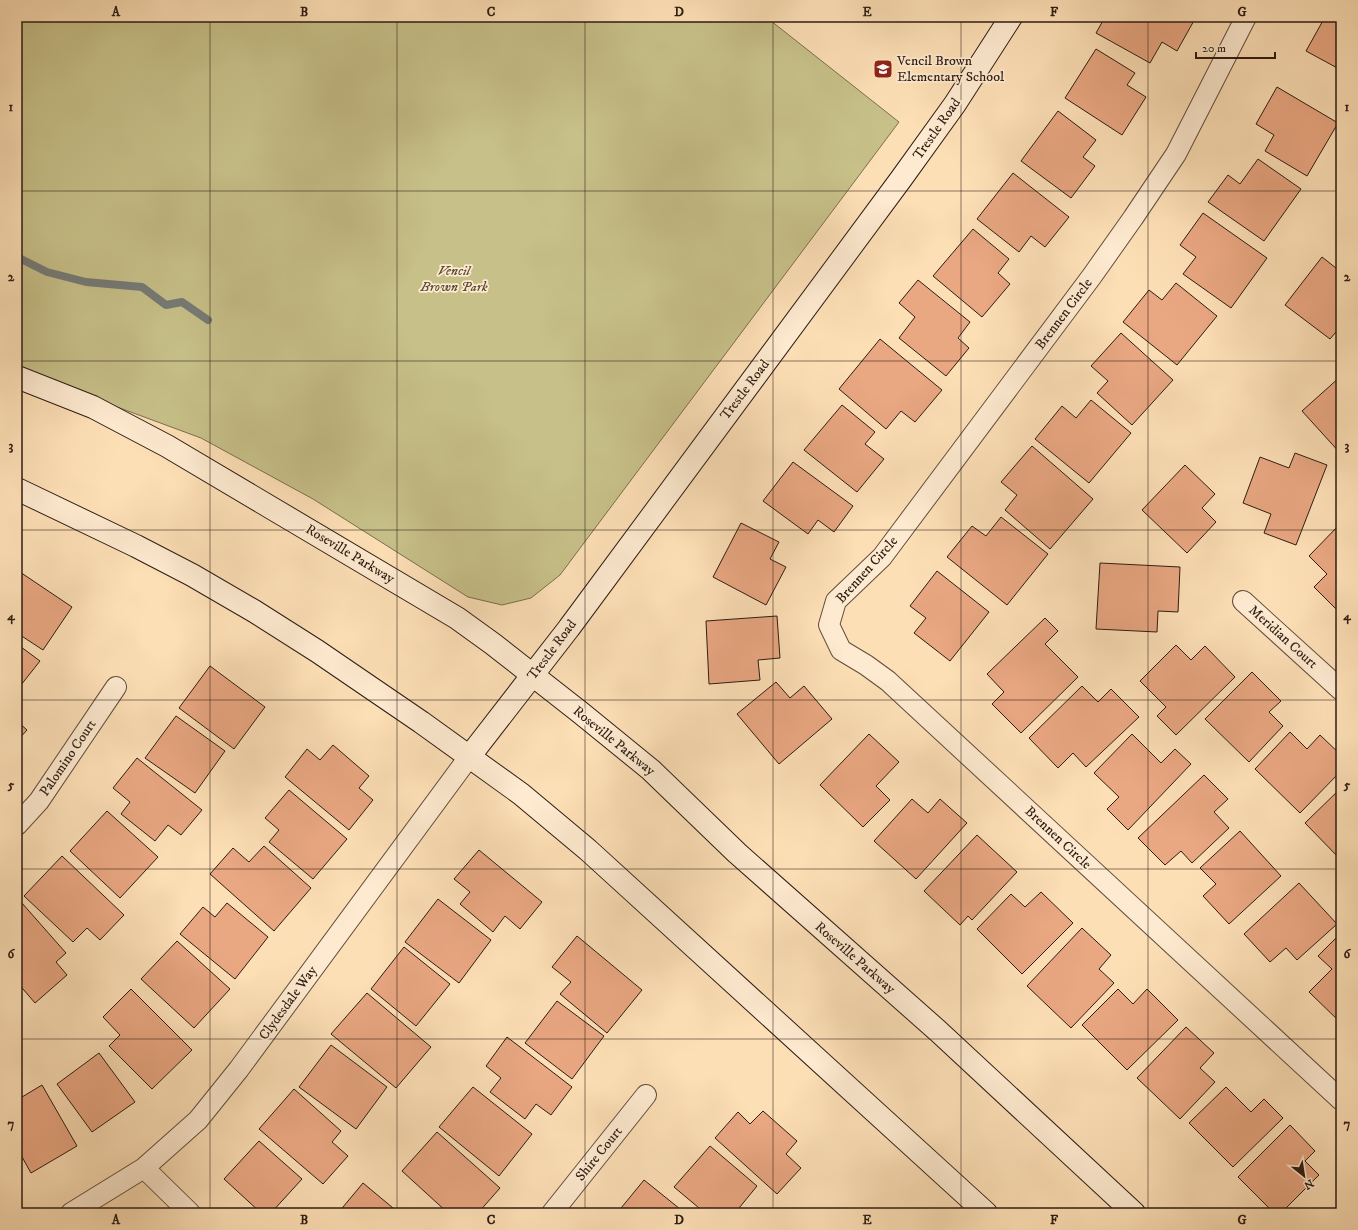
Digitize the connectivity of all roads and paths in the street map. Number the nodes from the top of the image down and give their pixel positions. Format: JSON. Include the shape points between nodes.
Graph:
{"nodes":[{"id":1,"x":1011,"y":17,"type":"edge"},
{"id":2,"x":1246,"y":17,"type":"edge"},
{"id":3,"x":17,"y":378,"type":"edge"},
{"id":4,"x":17,"y":489,"type":"edge"},
{"id":5,"x":1243,"y":601,"type":"dead end"},
{"id":6,"x":532,"y":676,"type":"junction"},
{"id":7,"x":116,"y":687,"type":"dead end"},
{"id":8,"x":1341,"y":690,"type":"edge"},
{"id":9,"x":469,"y":757,"type":"junction"},
{"id":10,"x":17,"y":825,"type":"edge"},
{"id":11,"x":646,"y":1095,"type":"dead end"},
{"id":12,"x":1341,"y":1100,"type":"edge"},
{"id":13,"x":144,"y":1168,"type":"junction"},
{"id":14,"x":71,"y":1213,"type":"edge"},
{"id":15,"x":190,"y":1213,"type":"edge"},
{"id":16,"x":552,"y":1213,"type":"edge"},
{"id":17,"x":986,"y":1213,"type":"edge"},
{"id":18,"x":1134,"y":1213,"type":"edge"}],
"edges":[{"from":1,"to":6,"type":"main road","name":"Trestle Road","via":[[955,104],[901,179]]},
{"from":2,"to":12,"type":"street","name":"Brennen Circle","via":[[1176,154],[1133,218],[882,557],[836,601],[829,625],[841,650],[888,681]]},
{"from":3,"to":6,"type":"main road","name":"Roseville Parkway","via":[[93,407],[174,450],[457,618]]},
{"from":4,"to":9,"type":"main road","via":[[192,575],[254,611],[379,692]]},
{"from":5,"to":8,"type":"street","name":"Meridian Court"},
{"from":6,"to":9,"type":"main road","name":"Trestle Road"},
{"from":6,"to":18,"type":"main road","name":"Roseville Parkway","via":[[651,770],[737,853],[938,1031]]},
{"from":7,"to":10,"type":"street","name":"Palomino Court","via":[[39,801]]},
{"from":9,"to":13,"type":"street","name":"Clydesdale Way","via":[[239,1069],[198,1120]]},
{"from":9,"to":17,"type":"main road","via":[[521,794],[588,850]]},
{"from":11,"to":16,"type":"street","name":"Shire Court"},
{"from":13,"to":14,"type":"street","name":"Clydesdale Way"},
{"from":13,"to":15,"type":"street"}]}
